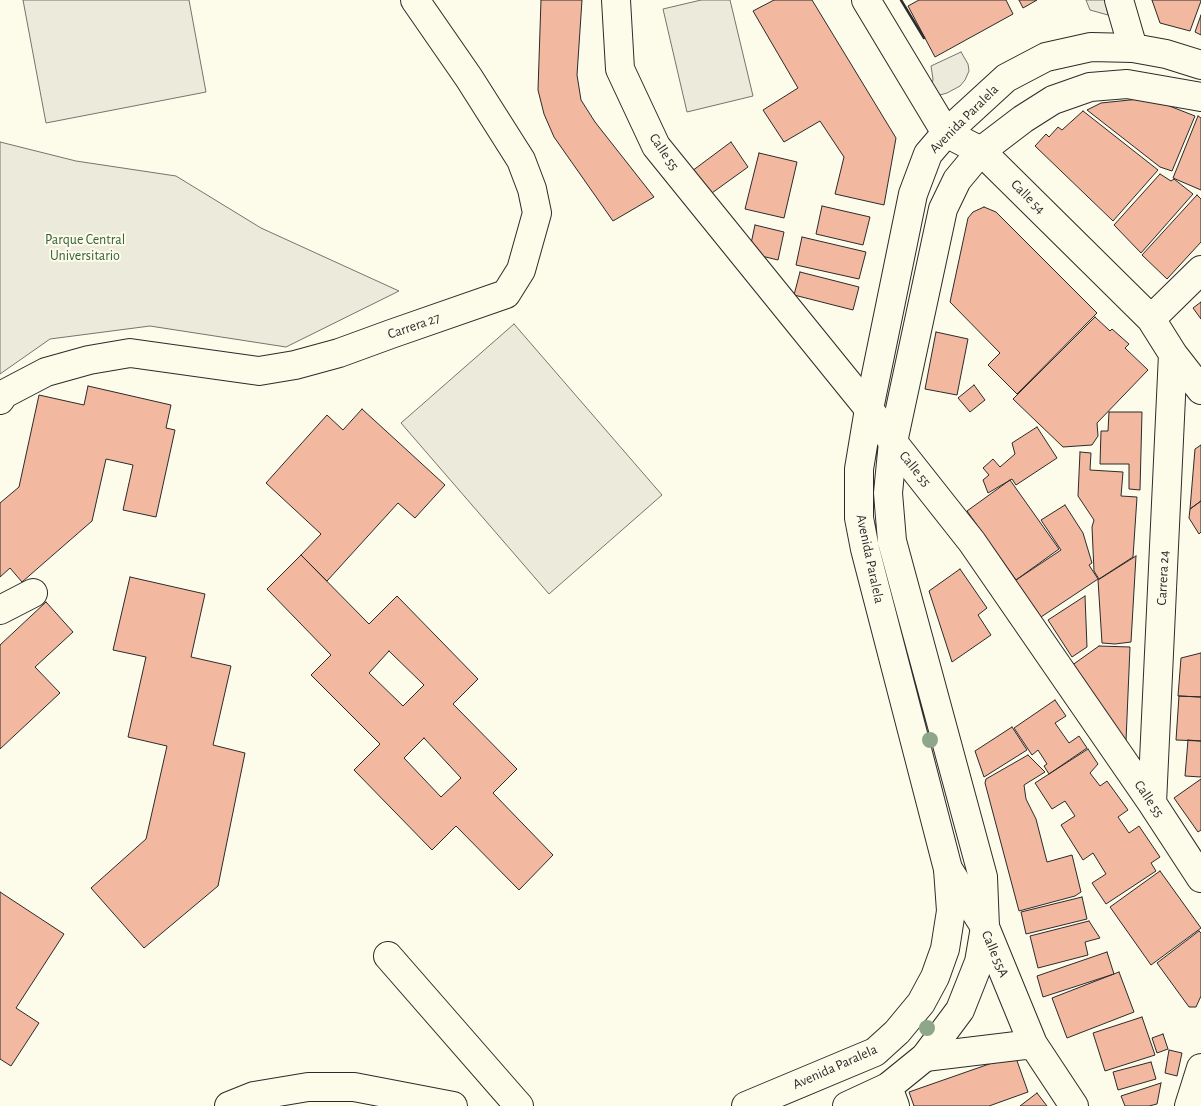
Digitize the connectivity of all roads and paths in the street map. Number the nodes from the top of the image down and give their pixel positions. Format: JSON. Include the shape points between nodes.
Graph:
{"nodes":[{"id":1,"x":415,"y":0,"type":"edge"},
{"id":2,"x":616,"y":0,"type":"edge"},
{"id":3,"x":866,"y":0,"type":"edge"},
{"id":4,"x":1119,"y":0,"type":"edge"},
{"id":5,"x":1133,"y":48,"type":"junction"},
{"id":6,"x":1201,"y":65,"type":"edge"},
{"id":7,"x":1201,"y":97,"type":"edge"},
{"id":8,"x":946,"y":133,"type":"junction"},
{"id":9,"x":982,"y":151,"type":"junction"},
{"id":10,"x":1201,"y":270,"type":"edge"},
{"id":11,"x":1151,"y":319,"type":"junction"},
{"id":12,"x":1173,"y":354,"type":"junction"},
{"id":13,"x":1201,"y":390,"type":"edge"},
{"id":14,"x":0,"y":400,"type":"edge"},
{"id":15,"x":869,"y":410,"type":"junction"},
{"id":16,"x":893,"y":442,"type":"junction"},
{"id":17,"x":33,"y":593,"type":"dead end"},
{"id":18,"x":0,"y":610,"type":"edge"},
{"id":19,"x":1152,"y":803,"type":"junction"},
{"id":20,"x":948,"y":869,"type":"junction"},
{"id":21,"x":1201,"y":878,"type":"edge"},
{"id":22,"x":985,"y":927,"type":"junction"},
{"id":23,"x":388,"y":956,"type":"dead end"},
{"id":24,"x":1033,"y":1044,"type":"junction"},
{"id":25,"x":925,"y":1057,"type":"junction"},
{"id":26,"x":1201,"y":1068,"type":"edge"},
{"id":27,"x":892,"y":1097,"type":"edge"},
{"id":28,"x":229,"y":1106,"type":"edge"},
{"id":29,"x":453,"y":1106,"type":"edge"},
{"id":30,"x":519,"y":1106,"type":"edge"},
{"id":31,"x":746,"y":1106,"type":"edge"},
{"id":32,"x":847,"y":1106,"type":"edge"},
{"id":33,"x":1074,"y":1106,"type":"edge"},
{"id":34,"x":1189,"y":1106,"type":"edge"}],
"edges":[{"from":1,"to":14,"type":"street","name":"Carrera 27","via":[[470,78],[521,160],[532,189],[537,213],[521,270],[506,294],[340,353],[295,365],[259,371],[130,353],[46,372],[4,394]]},
{"from":2,"to":15,"type":"street","name":"Calle 55","via":[[620,69],[656,146]]},
{"from":3,"to":8,"type":"street"},
{"from":4,"to":5,"type":"street"},
{"from":5,"to":6,"type":"street","name":"Avenida Paralela"},
{"from":5,"to":8,"type":"street","name":"Avenida Paralela","via":[[1091,47],[1046,57],[1006,78]]},
{"from":7,"to":9,"type":"street","name":"Avenida Paralela","via":[[1127,84],[1090,87],[1053,100]]},
{"from":8,"to":9,"type":"street","name":"Calle 54"},
{"from":8,"to":15,"type":"street","name":"Avenida Paralela","via":[[928,154],[913,194]]},
{"from":9,"to":11,"type":"street","name":"Calle 54"},
{"from":9,"to":16,"type":"street","name":"Avenida Paralela","via":[[957,180],[943,209]]},
{"from":10,"to":11,"type":"street"},
{"from":11,"to":12,"type":"street","name":"Calle 54"},
{"from":12,"to":13,"type":"street","name":"Calle 54"},
{"from":12,"to":19,"type":"street","name":"Carrera 24"},
{"from":15,"to":16,"type":"street","name":"Calle 55"},
{"from":15,"to":20,"type":"street","name":"Avenida Paralela","via":[[859,469],[859,518]]},
{"from":16,"to":19,"type":"street","name":"Calle 55","via":[[972,542]]},
{"from":16,"to":22,"type":"street","name":"Avenida Paralela","via":[[888,493],[892,541],[983,877]]},
{"from":17,"to":18,"type":"street"},
{"from":19,"to":21,"type":"street","name":"Calle 55"},
{"from":20,"to":22,"type":"street","name":"Calle 55A"},
{"from":20,"to":31,"type":"street","name":"Avenida Paralela","via":[[951,911],[945,949],[921,1003],[897,1032],[875,1052]]},
{"from":22,"to":24,"type":"street","name":"Calle 55A"},
{"from":22,"to":25,"type":"street","name":"Avenida Paralela","via":[[978,962],[960,1010]]},
{"from":23,"to":30,"type":"street"},
{"from":24,"to":25,"type":"street"},
{"from":24,"to":33,"type":"street","name":"Calle 55A"},
{"from":25,"to":27,"type":"street","name":"Avenida Paralela"},
{"from":26,"to":34,"type":"street"},
{"from":27,"to":32,"type":"street","name":"Avenida Paralela"},
{"from":28,"to":29,"type":"street","via":[[254,1096],[308,1087],[354,1087]]}]}
